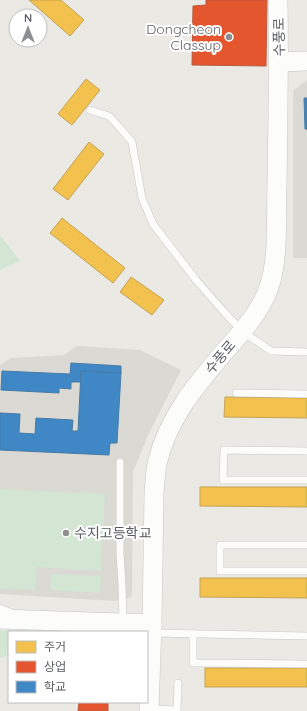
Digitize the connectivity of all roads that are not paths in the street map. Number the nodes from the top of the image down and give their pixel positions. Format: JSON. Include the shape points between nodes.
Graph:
{"nodes":[{"id":1,"x":278,"y":0,"type":"edge"},
{"id":2,"x":307,"y":61,"type":"edge"},
{"id":3,"x":279,"y":62,"type":"junction"},
{"id":4,"x":90,"y":110,"type":"dead end"},
{"id":5,"x":242,"y":331,"type":"junction"},
{"id":6,"x":307,"y":352,"type":"edge"},
{"id":7,"x":236,"y":393,"type":"dead end"},
{"id":8,"x":307,"y":394,"type":"edge"},
{"id":9,"x":307,"y":451,"type":"edge"},
{"id":10,"x":120,"y":462,"type":"dead end"},
{"id":11,"x":307,"y":480,"type":"edge"},
{"id":12,"x":307,"y":545,"type":"edge"},
{"id":13,"x":307,"y":570,"type":"edge"},
{"id":14,"x":0,"y":608,"type":"edge"},
{"id":15,"x":0,"y":619,"type":"edge"},
{"id":16,"x":27,"y":620,"type":"junction"},
{"id":17,"x":123,"y":623,"type":"junction"},
{"id":18,"x":152,"y":628,"type":"junction"},
{"id":19,"x":193,"y":634,"type":"junction"},
{"id":20,"x":307,"y":636,"type":"edge"},
{"id":21,"x":307,"y":664,"type":"edge"},
{"id":22,"x":178,"y":682,"type":"dead end"},
{"id":23,"x":149,"y":710,"type":"edge"}],
"edges":[{"from":1,"to":3,"type":"street","name":"수풍로"},
{"from":2,"to":3,"type":"street"},
{"from":3,"to":5,"type":"street","name":"수풍로","via":[[274,264],[262,302]]},
{"from":4,"to":5,"type":"lane","via":[[109,116],[132,142],[142,198],[153,224],[196,280]]},
{"from":5,"to":6,"type":"lane","via":[[271,351]]},
{"from":5,"to":18,"type":"street","name":"수풍로","via":[[186,398],[172,422],[160,455],[154,494]]},
{"from":7,"to":8,"type":"lane"},
{"from":9,"to":11,"type":"lane","via":[[224,450],[224,480]]},
{"from":10,"to":17,"type":"lane"},
{"from":12,"to":13,"type":"lane","via":[[220,545],[220,570]]},
{"from":14,"to":16,"type":"lane"},
{"from":15,"to":16,"type":"street"},
{"from":16,"to":17,"type":"street"},
{"from":17,"to":18,"type":"street"},
{"from":18,"to":19,"type":"lane"},
{"from":18,"to":23,"type":"street","name":"수풍로"},
{"from":19,"to":20,"type":"lane"},
{"from":19,"to":21,"type":"lane","via":[[192,663]]},
{"from":22,"to":23,"type":"lane","via":[[177,710]]}]}
